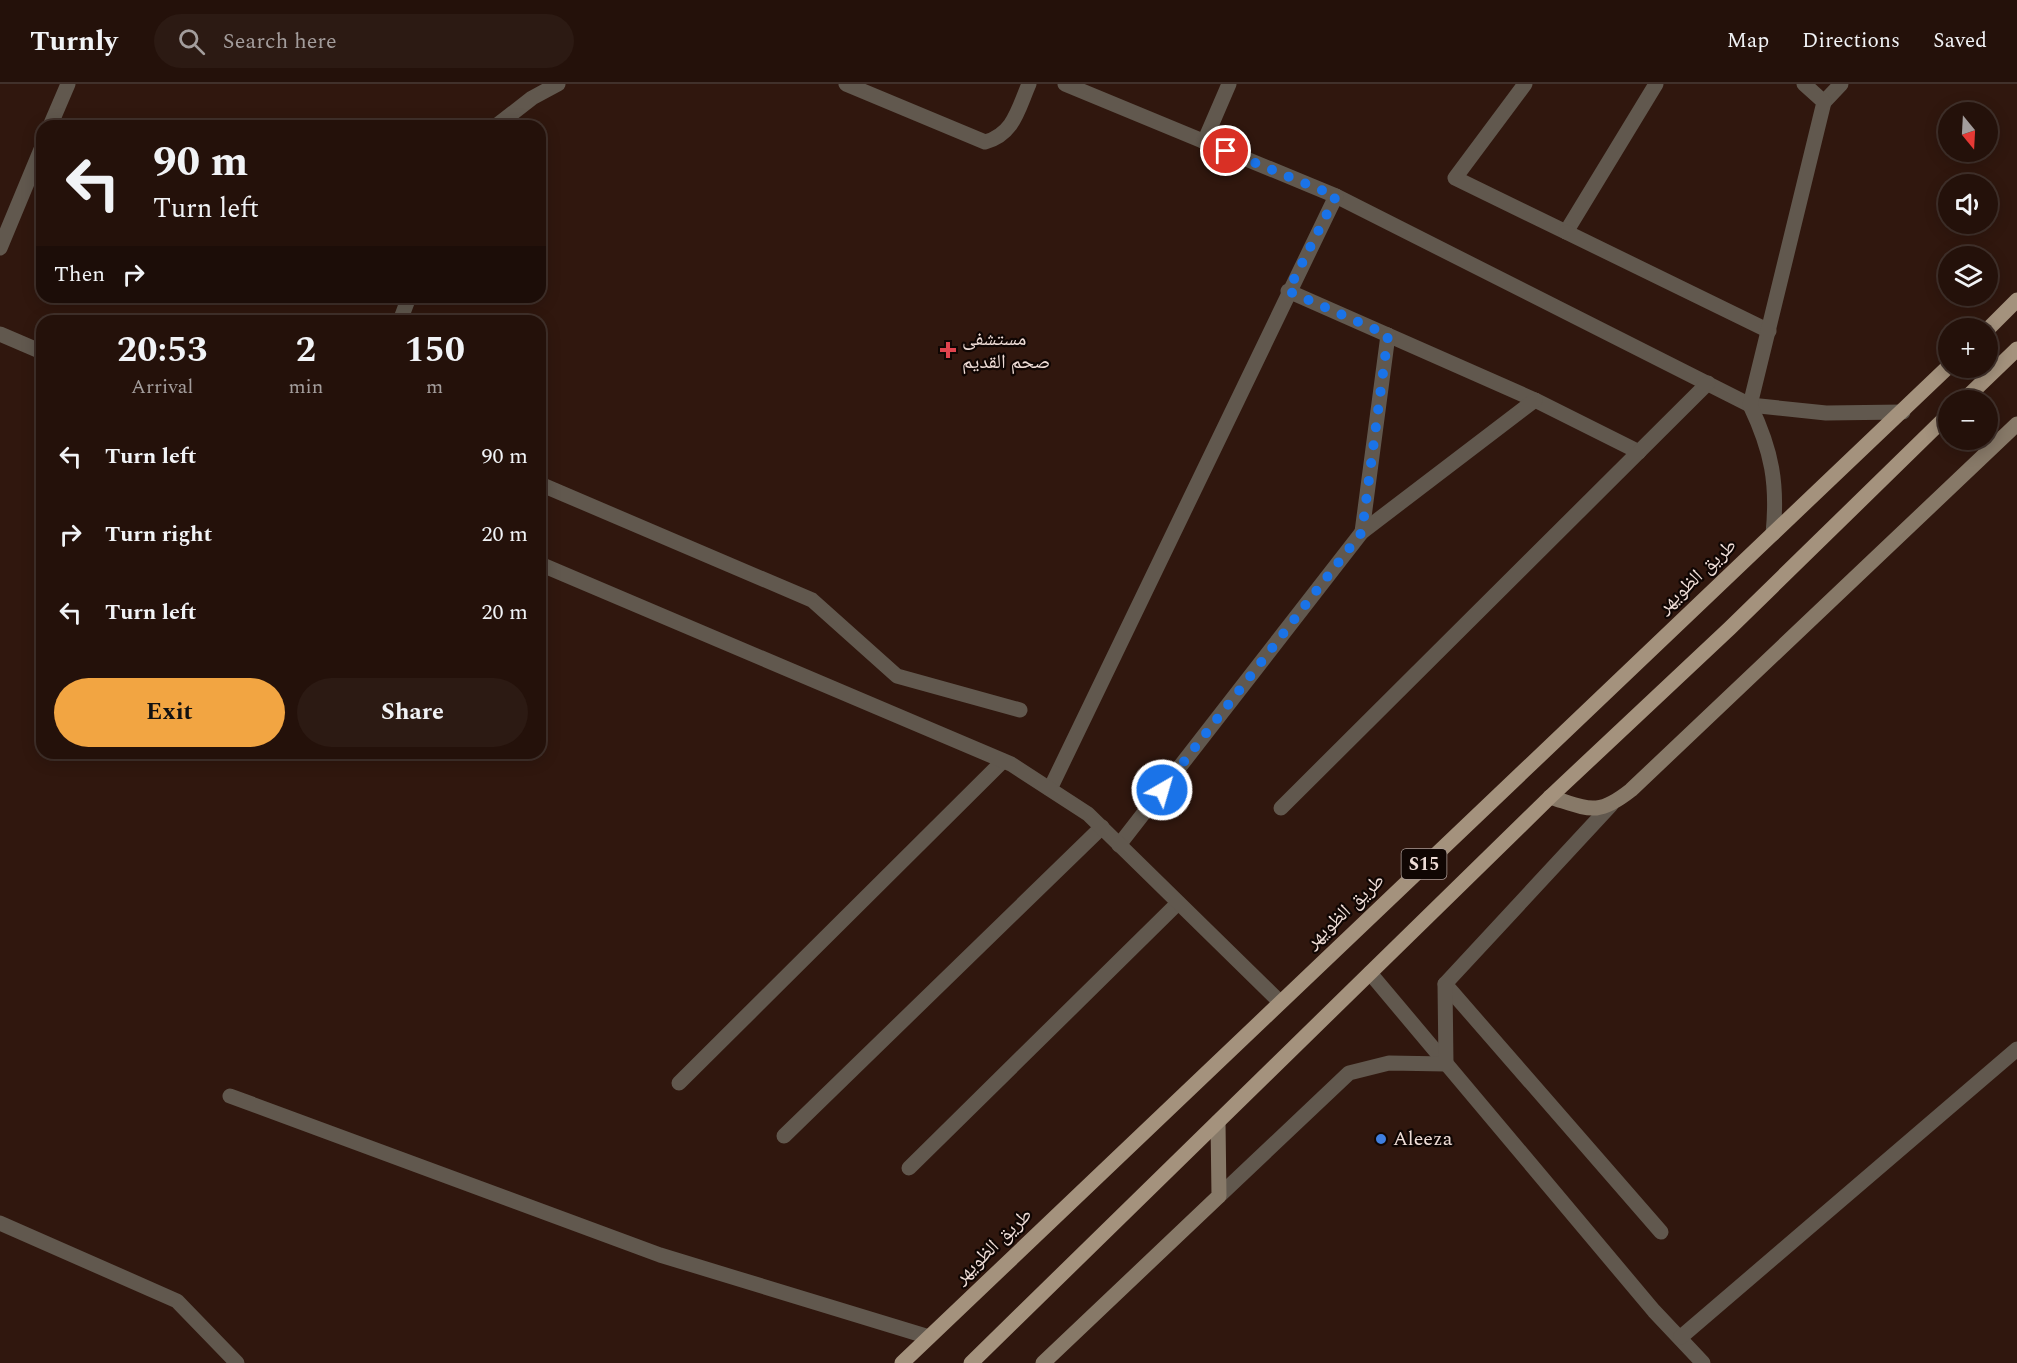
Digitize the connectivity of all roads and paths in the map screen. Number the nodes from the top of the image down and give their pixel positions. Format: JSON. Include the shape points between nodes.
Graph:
{"nodes":[{"id":1,"x":68,"y":84,"type":"edge"},
{"id":2,"x":558,"y":84,"type":"edge"},
{"id":3,"x":846,"y":84,"type":"edge"},
{"id":4,"x":1029,"y":84,"type":"edge"},
{"id":5,"x":1065,"y":84,"type":"edge"},
{"id":6,"x":1229,"y":84,"type":"edge"},
{"id":7,"x":1525,"y":84,"type":"edge"},
{"id":8,"x":1656,"y":84,"type":"edge"},
{"id":9,"x":1804,"y":84,"type":"edge"},
{"id":10,"x":1840,"y":84,"type":"edge"},
{"id":11,"x":1094,"y":90,"type":"edge"},
{"id":12,"x":1824,"y":102,"type":"junction"},
{"id":13,"x":53,"y":120,"type":"edge"},
{"id":14,"x":504,"y":120,"type":"edge"},
{"id":15,"x":1204,"y":142,"type":"junction"},
{"id":16,"x":36,"y":161,"type":"edge"},
{"id":17,"x":1336,"y":196,"type":"junction"},
{"id":18,"x":1566,"y":232,"type":"junction"},
{"id":19,"x":0,"y":248,"type":"edge"},
{"id":20,"x":1288,"y":291,"type":"junction"},
{"id":21,"x":2017,"y":300,"type":"edge"},
{"id":22,"x":1998,"y":318,"type":"edge"},
{"id":23,"x":1769,"y":331,"type":"junction"},
{"id":24,"x":0,"y":334,"type":"edge"},
{"id":25,"x":1388,"y":335,"type":"junction"},
{"id":26,"x":36,"y":349,"type":"edge"},
{"id":27,"x":2017,"y":349,"type":"edge"},
{"id":28,"x":1938,"y":377,"type":"edge"},
{"id":29,"x":1708,"y":383,"type":"junction"},
{"id":30,"x":1974,"y":390,"type":"edge"},
{"id":31,"x":1535,"y":400,"type":"junction"},
{"id":32,"x":1750,"y":405,"type":"junction"},
{"id":33,"x":1903,"y":412,"type":"junction"},
{"id":34,"x":2017,"y":424,"type":"edge"},
{"id":35,"x":1938,"y":425,"type":"edge"},
{"id":36,"x":1639,"y":452,"type":"junction"},
{"id":37,"x":546,"y":487,"type":"edge"},
{"id":38,"x":1362,"y":532,"type":"junction"},
{"id":39,"x":1773,"y":534,"type":"junction"},
{"id":40,"x":546,"y":567,"type":"edge"},
{"id":41,"x":1020,"y":710,"type":"dead end"},
{"id":42,"x":1003,"y":761,"type":"junction"},
{"id":43,"x":1050,"y":789,"type":"junction"},
{"id":44,"x":1550,"y":797,"type":"junction"},
{"id":45,"x":1611,"y":805,"type":"junction"},
{"id":46,"x":1281,"y":807,"type":"dead end"},
{"id":47,"x":1102,"y":827,"type":"junction"},
{"id":48,"x":1119,"y":845,"type":"junction"},
{"id":49,"x":1178,"y":903,"type":"junction"},
{"id":50,"x":1370,"y":973,"type":"junction"},
{"id":51,"x":1445,"y":984,"type":"junction"},
{"id":52,"x":1279,"y":1001,"type":"junction"},
{"id":53,"x":2017,"y":1049,"type":"edge"},
{"id":54,"x":1446,"y":1064,"type":"junction"},
{"id":55,"x":679,"y":1083,"type":"dead end"},
{"id":56,"x":230,"y":1095,"type":"dead end"},
{"id":57,"x":1218,"y":1122,"type":"junction"},
{"id":58,"x":784,"y":1136,"type":"dead end"},
{"id":59,"x":909,"y":1168,"type":"dead end"},
{"id":60,"x":1219,"y":1196,"type":"junction"},
{"id":61,"x":0,"y":1222,"type":"edge"},
{"id":62,"x":1661,"y":1232,"type":"dead end"},
{"id":63,"x":929,"y":1337,"type":"junction"},
{"id":64,"x":1681,"y":1338,"type":"junction"},
{"id":65,"x":237,"y":1363,"type":"edge"},
{"id":66,"x":902,"y":1363,"type":"edge"},
{"id":67,"x":970,"y":1363,"type":"edge"},
{"id":68,"x":1043,"y":1363,"type":"edge"},
{"id":69,"x":1703,"y":1363,"type":"edge"}],
"edges":[{"from":1,"to":13,"type":"street"},
{"from":2,"to":14,"type":"street"},
{"from":3,"to":4,"type":"street","via":[[985,142],[1000,138],[1010,126]]},
{"from":5,"to":11,"type":"street"},
{"from":6,"to":15,"type":"street"},
{"from":7,"to":18,"type":"street","via":[[1455,178]]},
{"from":8,"to":18,"type":"street"},
{"from":9,"to":12,"type":"street"},
{"from":10,"to":12,"type":"street"},
{"from":11,"to":15,"type":"street"},
{"from":12,"to":23,"type":"street"},
{"from":15,"to":17,"type":"street"},
{"from":16,"to":19,"type":"street"},
{"from":17,"to":20,"type":"street"},
{"from":17,"to":29,"type":"street"},
{"from":18,"to":23,"type":"street"},
{"from":20,"to":25,"type":"street"},
{"from":20,"to":43,"type":"street"},
{"from":21,"to":22,"type":"main road"},
{"from":23,"to":32,"type":"street"},
{"from":24,"to":26,"type":"street"},
{"from":25,"to":31,"type":"street"},
{"from":25,"to":38,"type":"street"},
{"from":27,"to":30,"type":"main road"},
{"from":28,"to":33,"type":"main road","name":"طريق الظويهر","number":"S15"},
{"from":29,"to":32,"type":"street"},
{"from":29,"to":36,"type":"street"},
{"from":31,"to":36,"type":"street"},
{"from":31,"to":38,"type":"street"},
{"from":32,"to":33,"type":"street","via":[[1826,412]]},
{"from":32,"to":39,"type":"street","via":[[1765,436],[1773,468]]},
{"from":33,"to":39,"type":"main road","name":"طريق الظويهر","number":"S15"},
{"from":34,"to":45,"type":"street","via":[[1640,782]]},
{"from":35,"to":44,"type":"main road","number":"S15"},
{"from":36,"to":46,"type":"street"},
{"from":37,"to":41,"type":"street","via":[[812,600],[897,676]]},
{"from":38,"to":48,"type":"street"},
{"from":39,"to":52,"type":"main road","name":"طريق الظويهر","number":"S15"},
{"from":40,"to":42,"type":"street"},
{"from":42,"to":43,"type":"street"},
{"from":42,"to":55,"type":"street"},
{"from":43,"to":47,"type":"street"},
{"from":44,"to":45,"type":"street","via":[[1590,809]]},
{"from":44,"to":50,"type":"main road","number":"S15"},
{"from":45,"to":51,"type":"street"},
{"from":47,"to":48,"type":"street"},
{"from":47,"to":58,"type":"street"},
{"from":48,"to":49,"type":"street"},
{"from":49,"to":52,"type":"street"},
{"from":49,"to":59,"type":"street"},
{"from":50,"to":54,"type":"street"},
{"from":50,"to":57,"type":"main road","number":"S15"},
{"from":51,"to":54,"type":"street"},
{"from":51,"to":62,"type":"street"},
{"from":52,"to":63,"type":"main road","name":"طريق الظويهر","number":"S15"},
{"from":53,"to":64,"type":"street"},
{"from":54,"to":60,"type":"street","via":[[1389,1063],[1349,1074]]},
{"from":54,"to":64,"type":"street"},
{"from":56,"to":63,"type":"street","via":[[660,1255]]},
{"from":57,"to":60,"type":"street"},
{"from":57,"to":67,"type":"main road","number":"S15"},
{"from":60,"to":68,"type":"street"},
{"from":61,"to":65,"type":"street","via":[[177,1301]]},
{"from":63,"to":66,"type":"main road","name":"طريق الظويهر","number":"S15"},
{"from":64,"to":69,"type":"street"}]}
